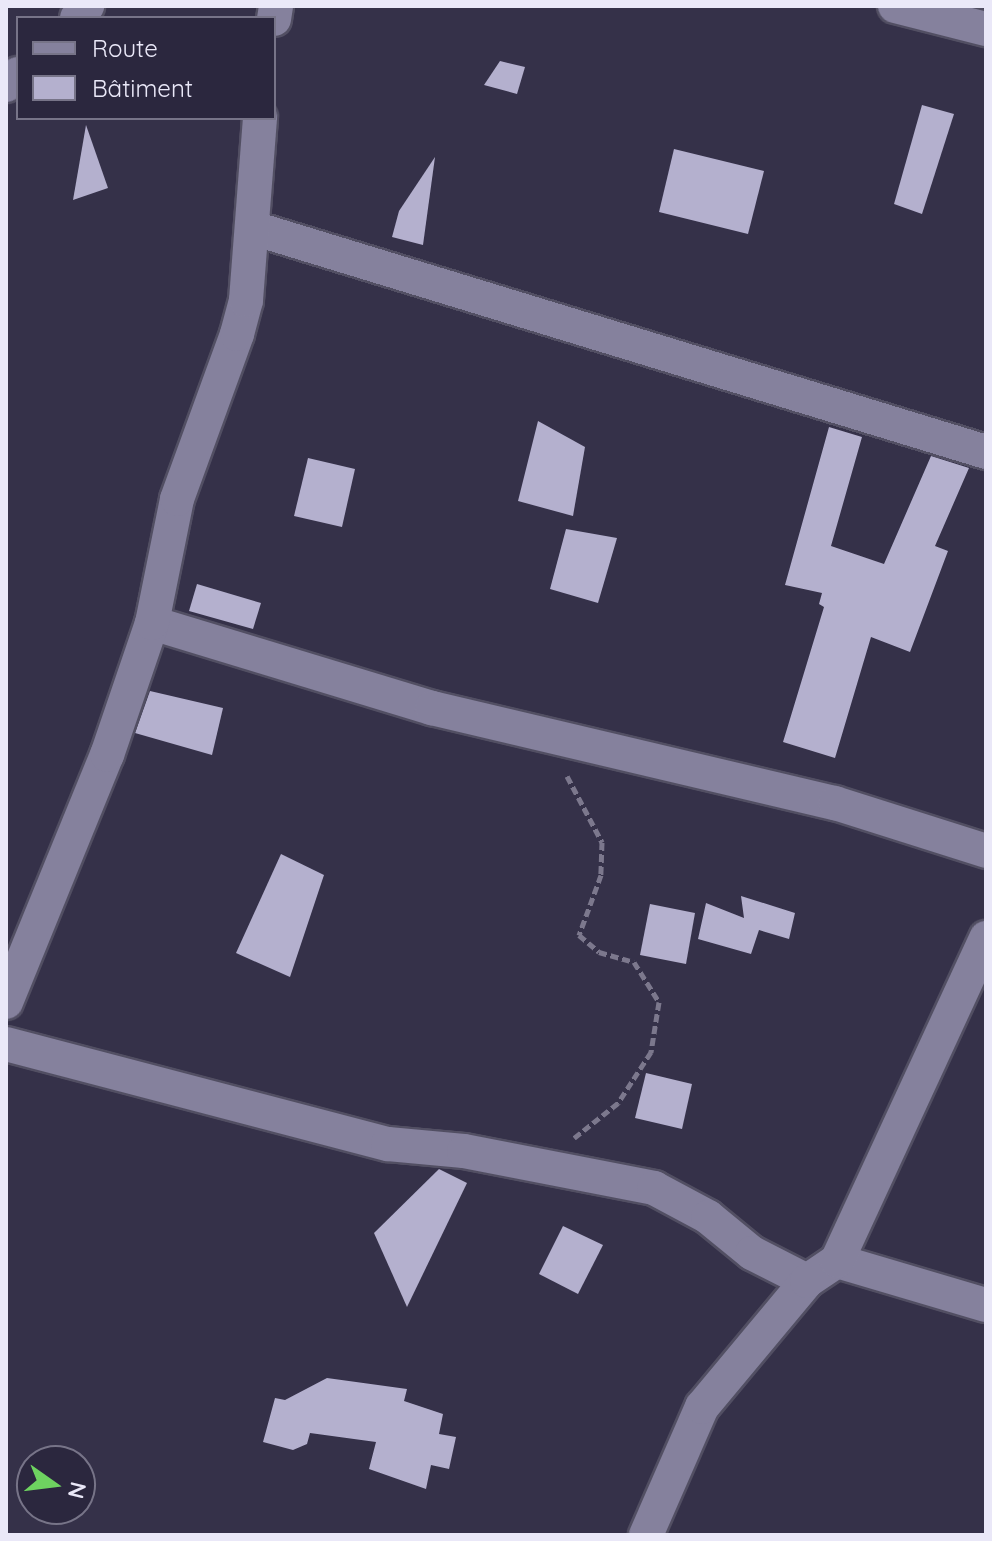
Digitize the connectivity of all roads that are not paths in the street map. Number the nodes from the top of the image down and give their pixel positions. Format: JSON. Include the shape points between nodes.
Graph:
{"nodes":[{"id":1,"x":895,"y":6,"type":"edge"},
{"id":2,"x":986,"y":29,"type":"edge"},
{"id":3,"x":260,"y":120,"type":"edge"},
{"id":4,"x":253,"y":228,"type":"junction"},
{"id":5,"x":986,"y":452,"type":"edge"},
{"id":6,"x":152,"y":623,"type":"junction"},
{"id":7,"x":986,"y":851,"type":"edge"},
{"id":8,"x":986,"y":938,"type":"edge"},
{"id":9,"x":6,"y":1002,"type":"edge"},
{"id":10,"x":6,"y":1044,"type":"edge"},
{"id":11,"x":837,"y":1261,"type":"junction"},
{"id":12,"x":807,"y":1281,"type":"junction"},
{"id":13,"x":986,"y":1305,"type":"edge"},
{"id":14,"x":646,"y":1535,"type":"edge"}],
"edges":[{"from":1,"to":2,"type":"street"},
{"from":3,"to":4,"type":"street"},
{"from":4,"to":5,"type":"street"},
{"from":4,"to":6,"type":"street","via":[[237,334],[177,499]]},
{"from":6,"to":7,"type":"street","via":[[432,708],[835,803]]},
{"from":6,"to":9,"type":"street","via":[[67,858]]},
{"from":8,"to":11,"type":"street"},
{"from":10,"to":12,"type":"street","via":[[388,1144],[654,1188],[708,1217],[752,1253]]},
{"from":11,"to":12,"type":"street"},
{"from":11,"to":13,"type":"street"},
{"from":12,"to":14,"type":"street","via":[[702,1407]]}]}
